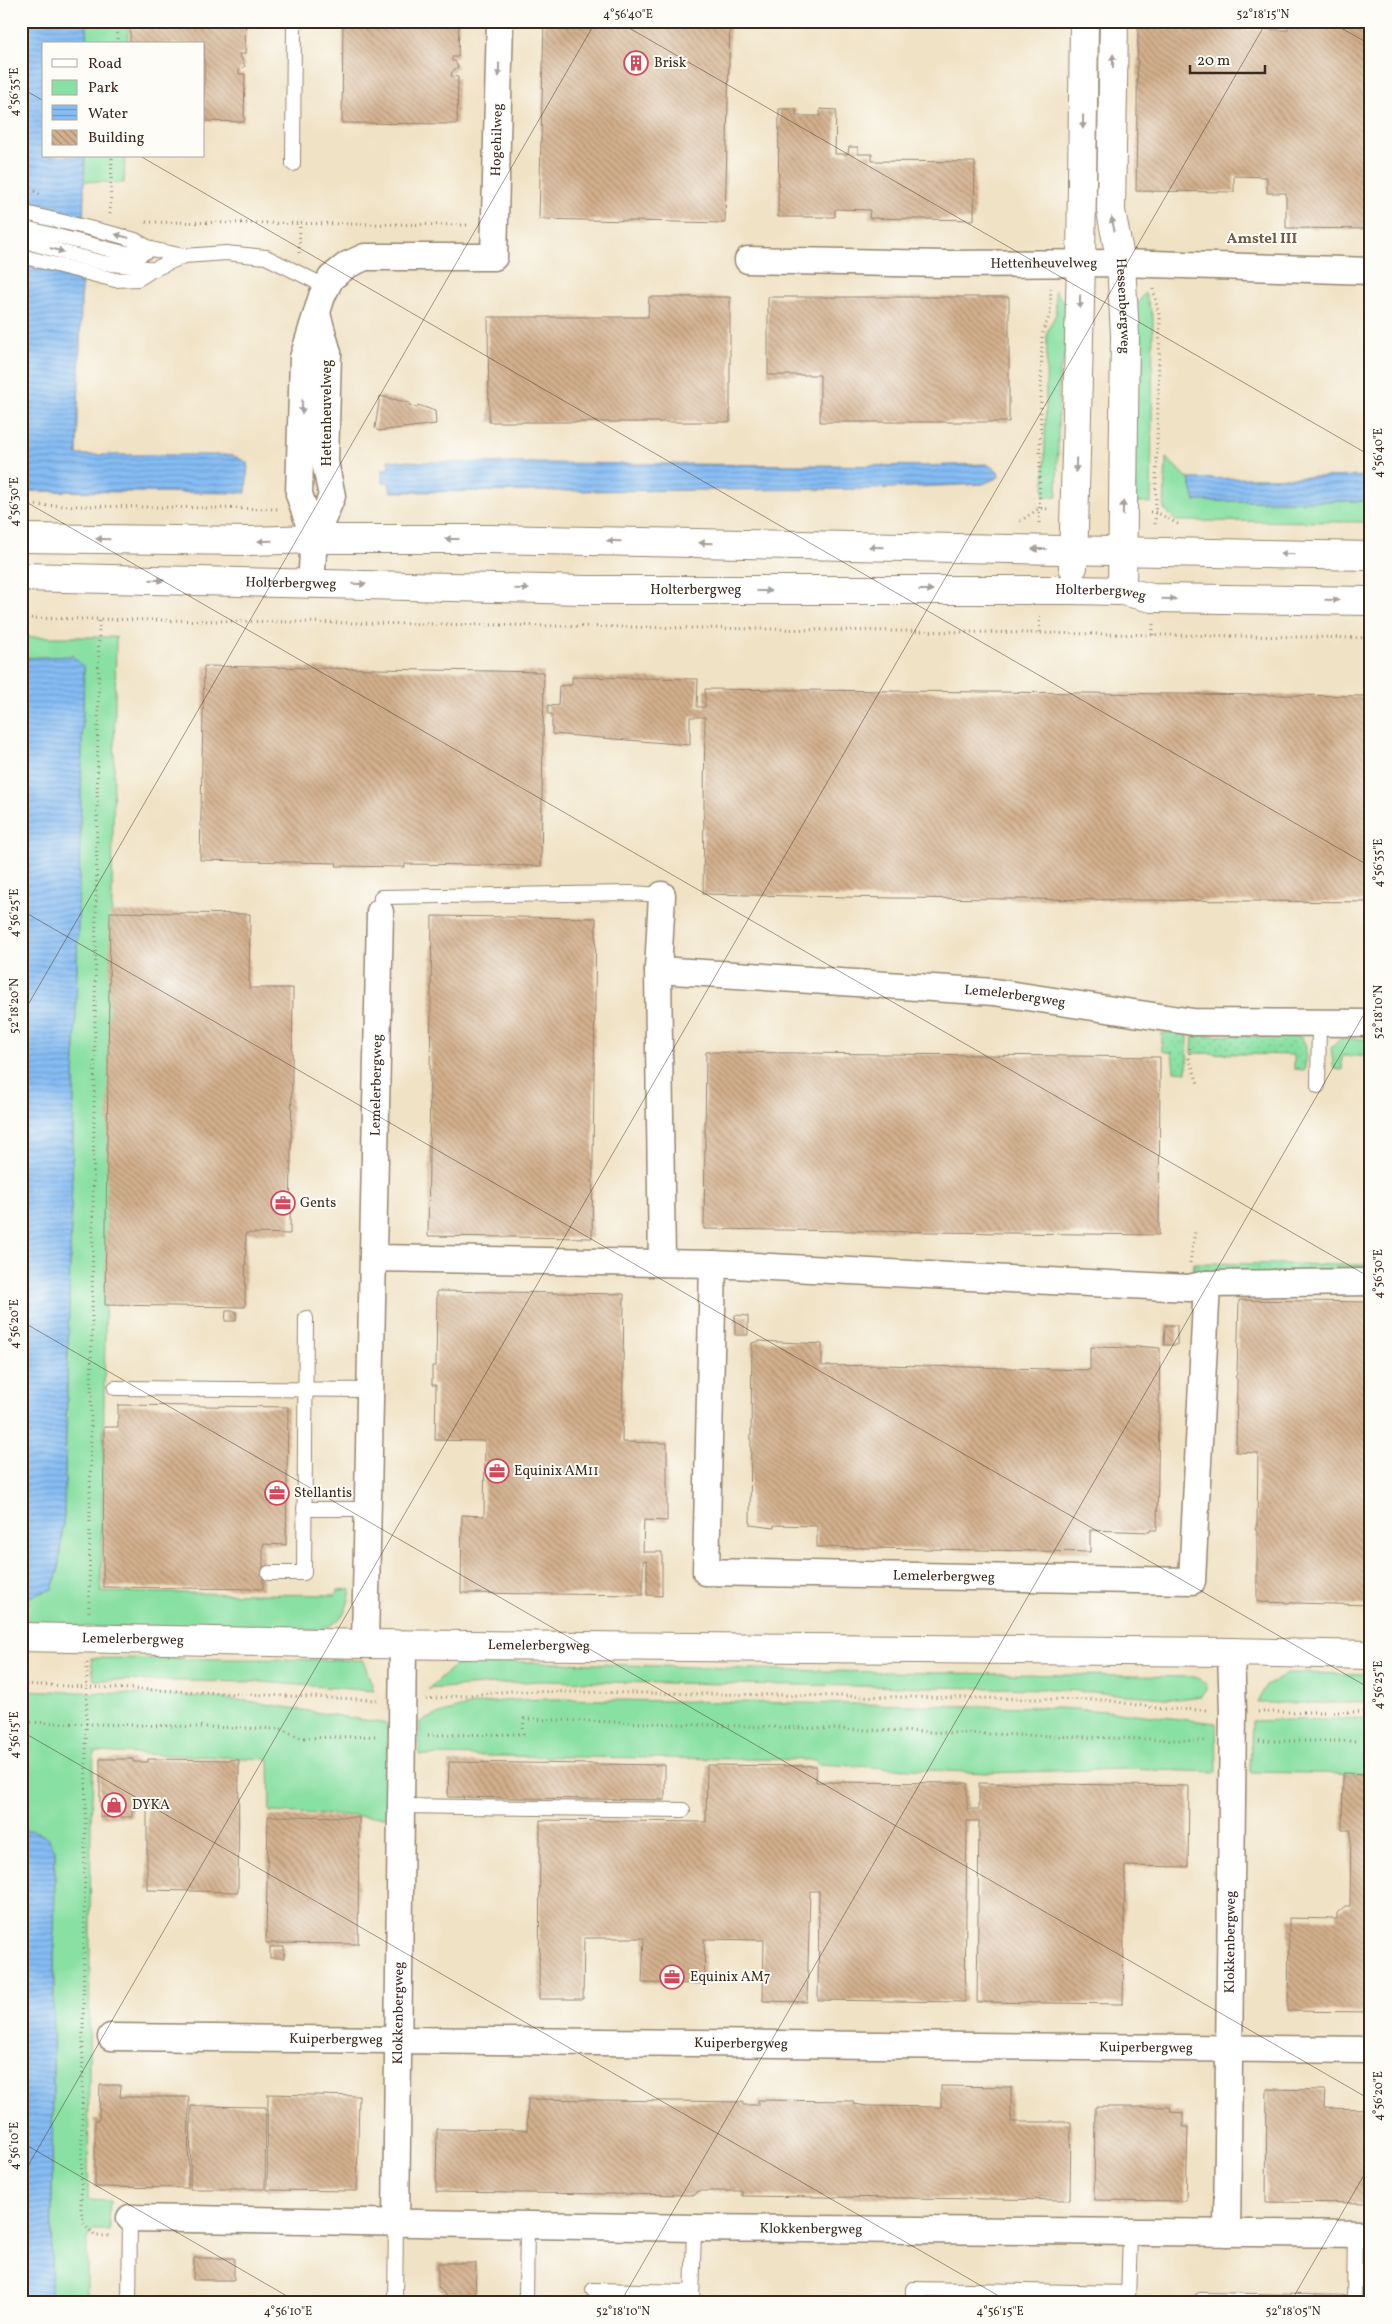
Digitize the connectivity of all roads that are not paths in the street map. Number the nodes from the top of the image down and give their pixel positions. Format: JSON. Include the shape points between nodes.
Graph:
{"nodes":[{"id":1,"x":294,"y":21,"type":"edge"},
{"id":2,"x":500,"y":21,"type":"edge"},
{"id":3,"x":1084,"y":21,"type":"edge"},
{"id":4,"x":1114,"y":21,"type":"edge"},
{"id":5,"x":293,"y":164,"type":"dead end"},
{"id":6,"x":21,"y":212,"type":"edge"},
{"id":7,"x":21,"y":227,"type":"edge"},
{"id":8,"x":21,"y":240,"type":"edge"},
{"id":9,"x":151,"y":249,"type":"junction"},
{"id":10,"x":21,"y":256,"type":"edge"},
{"id":11,"x":184,"y":256,"type":"junction"},
{"id":12,"x":494,"y":257,"type":"joint"},
{"id":13,"x":748,"y":260,"type":"dead end"},
{"id":14,"x":1081,"y":263,"type":"junction"},
{"id":15,"x":1122,"y":263,"type":"junction"},
{"id":16,"x":152,"y":270,"type":"junction"},
{"id":17,"x":1371,"y":271,"type":"edge"},
{"id":18,"x":327,"y":287,"type":"junction"},
{"id":19,"x":21,"y":538,"type":"edge"},
{"id":20,"x":314,"y":539,"type":"junction"},
{"id":21,"x":1074,"y":550,"type":"junction"},
{"id":22,"x":1122,"y":551,"type":"junction"},
{"id":23,"x":1371,"y":556,"type":"edge"},
{"id":24,"x":21,"y":577,"type":"edge"},
{"id":25,"x":310,"y":583,"type":"junction"},
{"id":26,"x":1073,"y":590,"type":"junction"},
{"id":27,"x":1122,"y":591,"type":"junction"},
{"id":28,"x":1371,"y":601,"type":"edge"},
{"id":29,"x":662,"y":895,"type":"joint"},
{"id":30,"x":380,"y":912,"type":"joint"},
{"id":31,"x":658,"y":970,"type":"junction"},
{"id":32,"x":1319,"y":1023,"type":"junction"},
{"id":33,"x":1371,"y":1023,"type":"edge"},
{"id":34,"x":1318,"y":1086,"type":"dead end"},
{"id":35,"x":374,"y":1258,"type":"junction"},
{"id":36,"x":662,"y":1263,"type":"junction"},
{"id":37,"x":713,"y":1264,"type":"junction"},
{"id":38,"x":1371,"y":1282,"type":"edge"},
{"id":39,"x":1207,"y":1284,"type":"junction"},
{"id":40,"x":306,"y":1318,"type":"dead end"},
{"id":41,"x":115,"y":1388,"type":"dead end"},
{"id":42,"x":306,"y":1390,"type":"junction"},
{"id":43,"x":371,"y":1390,"type":"junction"},
{"id":44,"x":304,"y":1509,"type":"junction"},
{"id":45,"x":368,"y":1509,"type":"junction"},
{"id":46,"x":269,"y":1573,"type":"dead end"},
{"id":47,"x":21,"y":1637,"type":"edge"},
{"id":48,"x":365,"y":1644,"type":"junction"},
{"id":49,"x":404,"y":1644,"type":"junction"},
{"id":50,"x":1231,"y":1652,"type":"junction"},
{"id":51,"x":1371,"y":1655,"type":"edge"},
{"id":52,"x":402,"y":1806,"type":"junction"},
{"id":53,"x":683,"y":1810,"type":"dead end"},
{"id":54,"x":111,"y":2037,"type":"dead end"},
{"id":55,"x":399,"y":2040,"type":"junction"},
{"id":56,"x":1229,"y":2048,"type":"junction"},
{"id":57,"x":1371,"y":2050,"type":"edge"},
{"id":58,"x":130,"y":2218,"type":"joint"},
{"id":59,"x":396,"y":2222,"type":"junction"},
{"id":60,"x":527,"y":2224,"type":"junction"},
{"id":61,"x":694,"y":2228,"type":"junction"},
{"id":62,"x":1130,"y":2232,"type":"junction"},
{"id":63,"x":1227,"y":2233,"type":"junction"},
{"id":64,"x":1363,"y":2234,"type":"edge"},
{"id":65,"x":593,"y":2290,"type":"dead end"},
{"id":66,"x":692,"y":2297,"type":"edge"},
{"id":67,"x":1128,"y":2298,"type":"edge"},
{"id":68,"x":129,"y":2303,"type":"edge"},
{"id":69,"x":395,"y":2303,"type":"edge"},
{"id":70,"x":526,"y":2303,"type":"edge"},
{"id":71,"x":913,"y":2303,"type":"edge"},
{"id":72,"x":1201,"y":2303,"type":"edge"},
{"id":73,"x":1346,"y":2303,"type":"edge"},
{"id":74,"x":1354,"y":2303,"type":"edge"}],
"edges":[{"from":1,"to":5,"type":"lane"},
{"from":2,"to":12,"type":"street","name":"Hogehilweg","one_way":true},
{"from":3,"to":14,"type":"main road","one_way":true},
{"from":15,"to":4,"type":"main road","name":"Hessenbergweg","one_way":true,"via":[[1111,211]]},
{"from":9,"to":6,"type":"lane","one_way":true,"via":[[135,240]]},
{"from":7,"to":9,"type":"lane","via":[[120,252],[141,254]]},
{"from":8,"to":16,"type":"lane","one_way":true,"via":[[92,260]]},
{"from":9,"to":11,"type":"lane"},
{"from":10,"to":16,"type":"lane","via":[[115,280],[138,279]]},
{"from":11,"to":16,"type":"lane"},
{"from":11,"to":18,"type":"lane","via":[[226,253],[266,257]]},
{"from":12,"to":18,"type":"street","name":"Hettenheuvelweg","via":[[365,257],[347,265],[331,278]]},
{"from":13,"to":14,"type":"street","name":"Hettenheuvelweg"},
{"from":14,"to":15,"type":"street","name":"Hettenheuvelweg"},
{"from":14,"to":21,"type":"main road","one_way":true},
{"from":15,"to":17,"type":"street","name":"Hettenheuvelweg"},
{"from":22,"to":15,"type":"main road","name":"Hessenbergweg","one_way":true,"via":[[1125,336]]},
{"from":18,"to":20,"type":"street","name":"Hettenheuvelweg","via":[[303,358],[299,494]]},
{"from":20,"to":19,"type":"main road","one_way":true},
{"from":21,"to":20,"type":"main road","one_way":true,"via":[[498,539]]},
{"from":20,"to":25,"type":"street","name":"Hettenheuvelweg"},
{"from":21,"to":22,"type":"main road"},
{"from":21,"to":26,"type":"main road"},
{"from":23,"to":22,"type":"main road","one_way":true},
{"from":22,"to":27,"type":"main road","name":"Hessenbergweg"},
{"from":24,"to":25,"type":"main road","name":"Holterbergweg","one_way":true},
{"from":25,"to":26,"type":"main road","name":"Holterbergweg","one_way":true,"via":[[585,590]]},
{"from":26,"to":27,"type":"main road","name":"Holterbergweg"},
{"from":27,"to":28,"type":"main road","name":"Holterbergweg","one_way":true,"via":[[1152,598]]},
{"from":29,"to":30,"type":"lane","via":[[381,897]]},
{"from":29,"to":31,"type":"street"},
{"from":30,"to":35,"type":"street","name":"Lemelerbergweg"},
{"from":31,"to":32,"type":"street","name":"Lemelerbergweg","via":[[994,992],[1193,1022]]},
{"from":31,"to":36,"type":"street"},
{"from":32,"to":33,"type":"street","name":"Lemelerbergweg"},
{"from":32,"to":34,"type":"lane"},
{"from":35,"to":36,"type":"street"},
{"from":35,"to":43,"type":"street","name":"Lemelerbergweg"},
{"from":36,"to":37,"type":"street"},
{"from":37,"to":39,"type":"street","via":[[1189,1288]]},
{"from":37,"to":39,"type":"street","name":"Lemelerbergweg","via":[[706,1572],[1192,1581]]},
{"from":38,"to":39,"type":"street"},
{"from":40,"to":42,"type":"lane"},
{"from":41,"to":42,"type":"lane"},
{"from":42,"to":43,"type":"lane"},
{"from":42,"to":44,"type":"lane"},
{"from":43,"to":45,"type":"street","name":"Lemelerbergweg"},
{"from":44,"to":45,"type":"lane"},
{"from":44,"to":46,"type":"lane","via":[[304,1573]]},
{"from":45,"to":48,"type":"street","name":"Lemelerbergweg"},
{"from":47,"to":48,"type":"main road","name":"Lemelerbergweg"},
{"from":48,"to":49,"type":"main road","name":"Lemelerbergweg"},
{"from":49,"to":50,"type":"main road","name":"Lemelerbergweg"},
{"from":49,"to":52,"type":"street","name":"Klokkenbergweg"},
{"from":50,"to":51,"type":"main road","name":"Lemelerbergweg"},
{"from":50,"to":56,"type":"street","name":"Klokkenbergweg"},
{"from":52,"to":53,"type":"lane"},
{"from":52,"to":55,"type":"street","name":"Klokkenbergweg"},
{"from":54,"to":55,"type":"street","name":"Kuiperbergweg"},
{"from":55,"to":56,"type":"street","name":"Kuiperbergweg"},
{"from":55,"to":59,"type":"street","name":"Klokkenbergweg"},
{"from":56,"to":57,"type":"street","name":"Kuiperbergweg"},
{"from":56,"to":63,"type":"street","name":"Klokkenbergweg"},
{"from":58,"to":59,"type":"street","name":"Klokkenbergweg"},
{"from":58,"to":68,"type":"lane"},
{"from":59,"to":60,"type":"street","name":"Klokkenbergweg"},
{"from":59,"to":69,"type":"lane"},
{"from":60,"to":61,"type":"street","name":"Klokkenbergweg"},
{"from":60,"to":70,"type":"lane"},
{"from":61,"to":62,"type":"street","name":"Klokkenbergweg"},
{"from":61,"to":66,"type":"lane"},
{"from":62,"to":63,"type":"street","name":"Klokkenbergweg"},
{"from":62,"to":67,"type":"lane"},
{"from":63,"to":64,"type":"street","name":"Klokkenbergweg"},
{"from":64,"to":74,"type":"lane"},
{"from":65,"to":66,"type":"lane"},
{"from":67,"to":71,"type":"lane","via":[[913,2289]]},
{"from":72,"to":73,"type":"lane","via":[[1201,2300]]}]}
